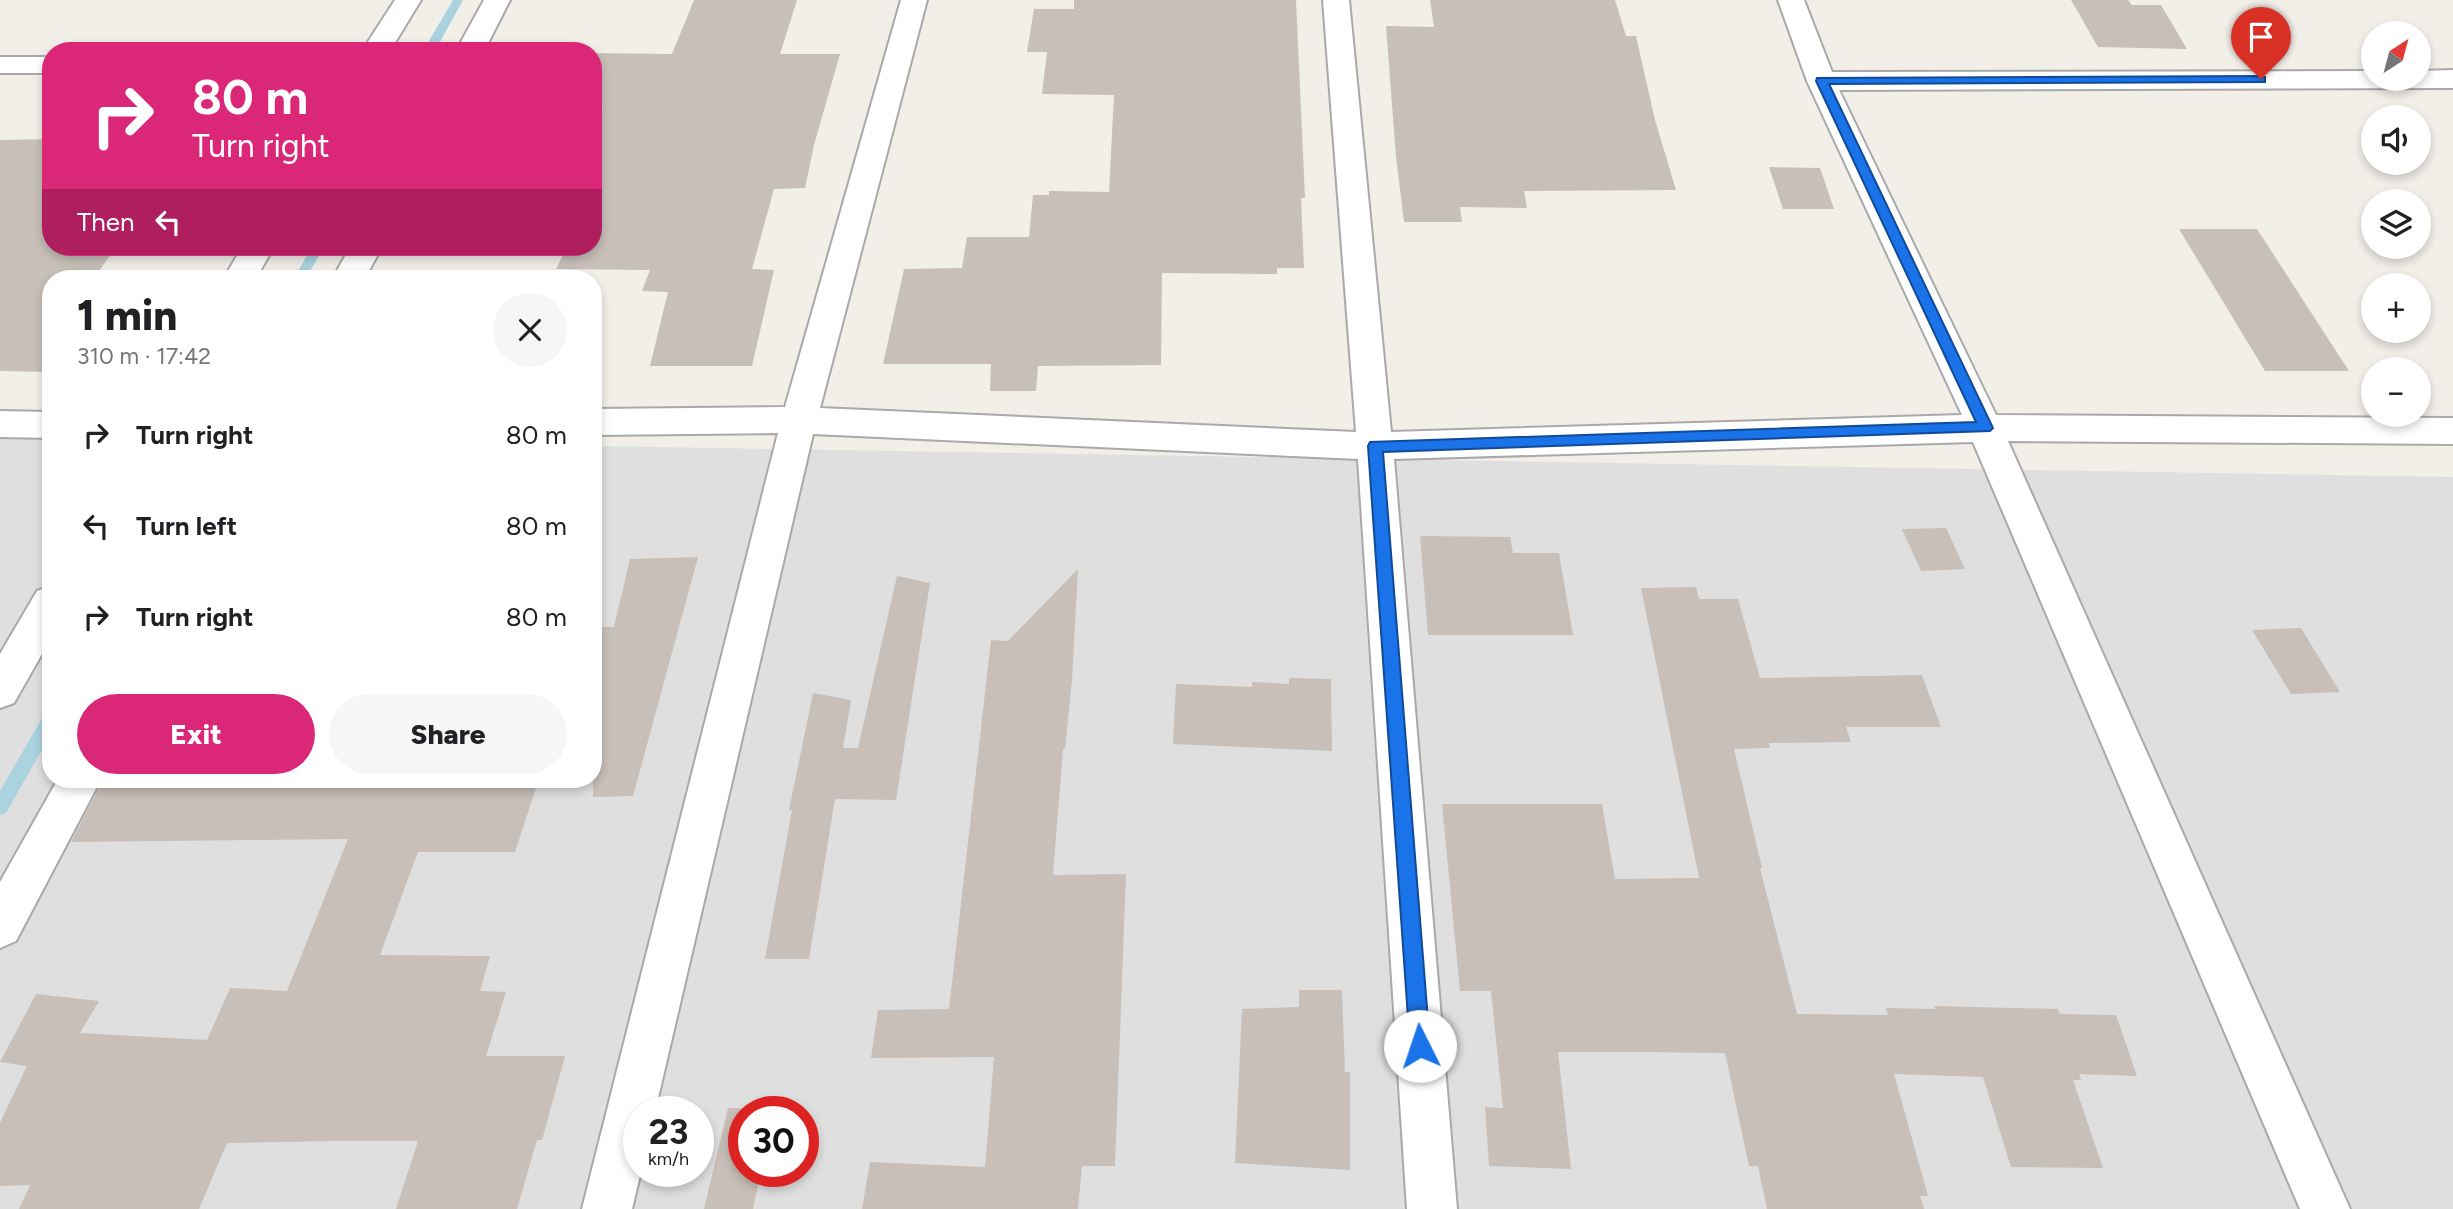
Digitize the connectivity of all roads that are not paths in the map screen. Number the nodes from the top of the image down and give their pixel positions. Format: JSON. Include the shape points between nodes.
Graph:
{"nodes":[{"id":1,"x":408,"y":0,"type":"edge"},
{"id":2,"x":497,"y":0,"type":"edge"},
{"id":3,"x":914,"y":0,"type":"edge"},
{"id":4,"x":1336,"y":0,"type":"edge"},
{"id":5,"x":1791,"y":0,"type":"edge"},
{"id":6,"x":382,"y":42,"type":"edge"},
{"id":7,"x":475,"y":42,"type":"edge"},
{"id":8,"x":0,"y":65,"type":"edge"},
{"id":9,"x":42,"y":65,"type":"edge"},
{"id":10,"x":2453,"y":79,"type":"edge"},
{"id":11,"x":1821,"y":81,"type":"junction"},
{"id":12,"x":799,"y":420,"type":"junction"},
{"id":13,"x":602,"y":422,"type":"edge"},
{"id":14,"x":0,"y":424,"type":"edge"},
{"id":15,"x":42,"y":425,"type":"edge"},
{"id":16,"x":1985,"y":428,"type":"junction"},
{"id":17,"x":2453,"y":431,"type":"edge"},
{"id":18,"x":1375,"y":446,"type":"junction"},
{"id":19,"x":42,"y":618,"type":"edge"},
{"id":20,"x":0,"y":691,"type":"edge"},
{"id":21,"x":75,"y":788,"type":"edge"},
{"id":22,"x":0,"y":926,"type":"edge"},
{"id":23,"x":607,"y":1209,"type":"edge"},
{"id":24,"x":1432,"y":1209,"type":"edge"},
{"id":25,"x":2325,"y":1209,"type":"edge"}],
"edges":[{"from":1,"to":6,"type":"street"},
{"from":2,"to":7,"type":"street"},
{"from":3,"to":12,"type":"street"},
{"from":4,"to":18,"type":"street"},
{"from":5,"to":11,"type":"street"},
{"from":8,"to":9,"type":"street"},
{"from":10,"to":11,"type":"street"},
{"from":11,"to":16,"type":"street"},
{"from":12,"to":13,"type":"street"},
{"from":12,"to":18,"type":"street"},
{"from":12,"to":23,"type":"street"},
{"from":14,"to":15,"type":"street"},
{"from":16,"to":17,"type":"street"},
{"from":16,"to":18,"type":"street"},
{"from":16,"to":25,"type":"street"},
{"from":18,"to":24,"type":"street"},
{"from":19,"to":20,"type":"street"},
{"from":21,"to":22,"type":"street"}]}
